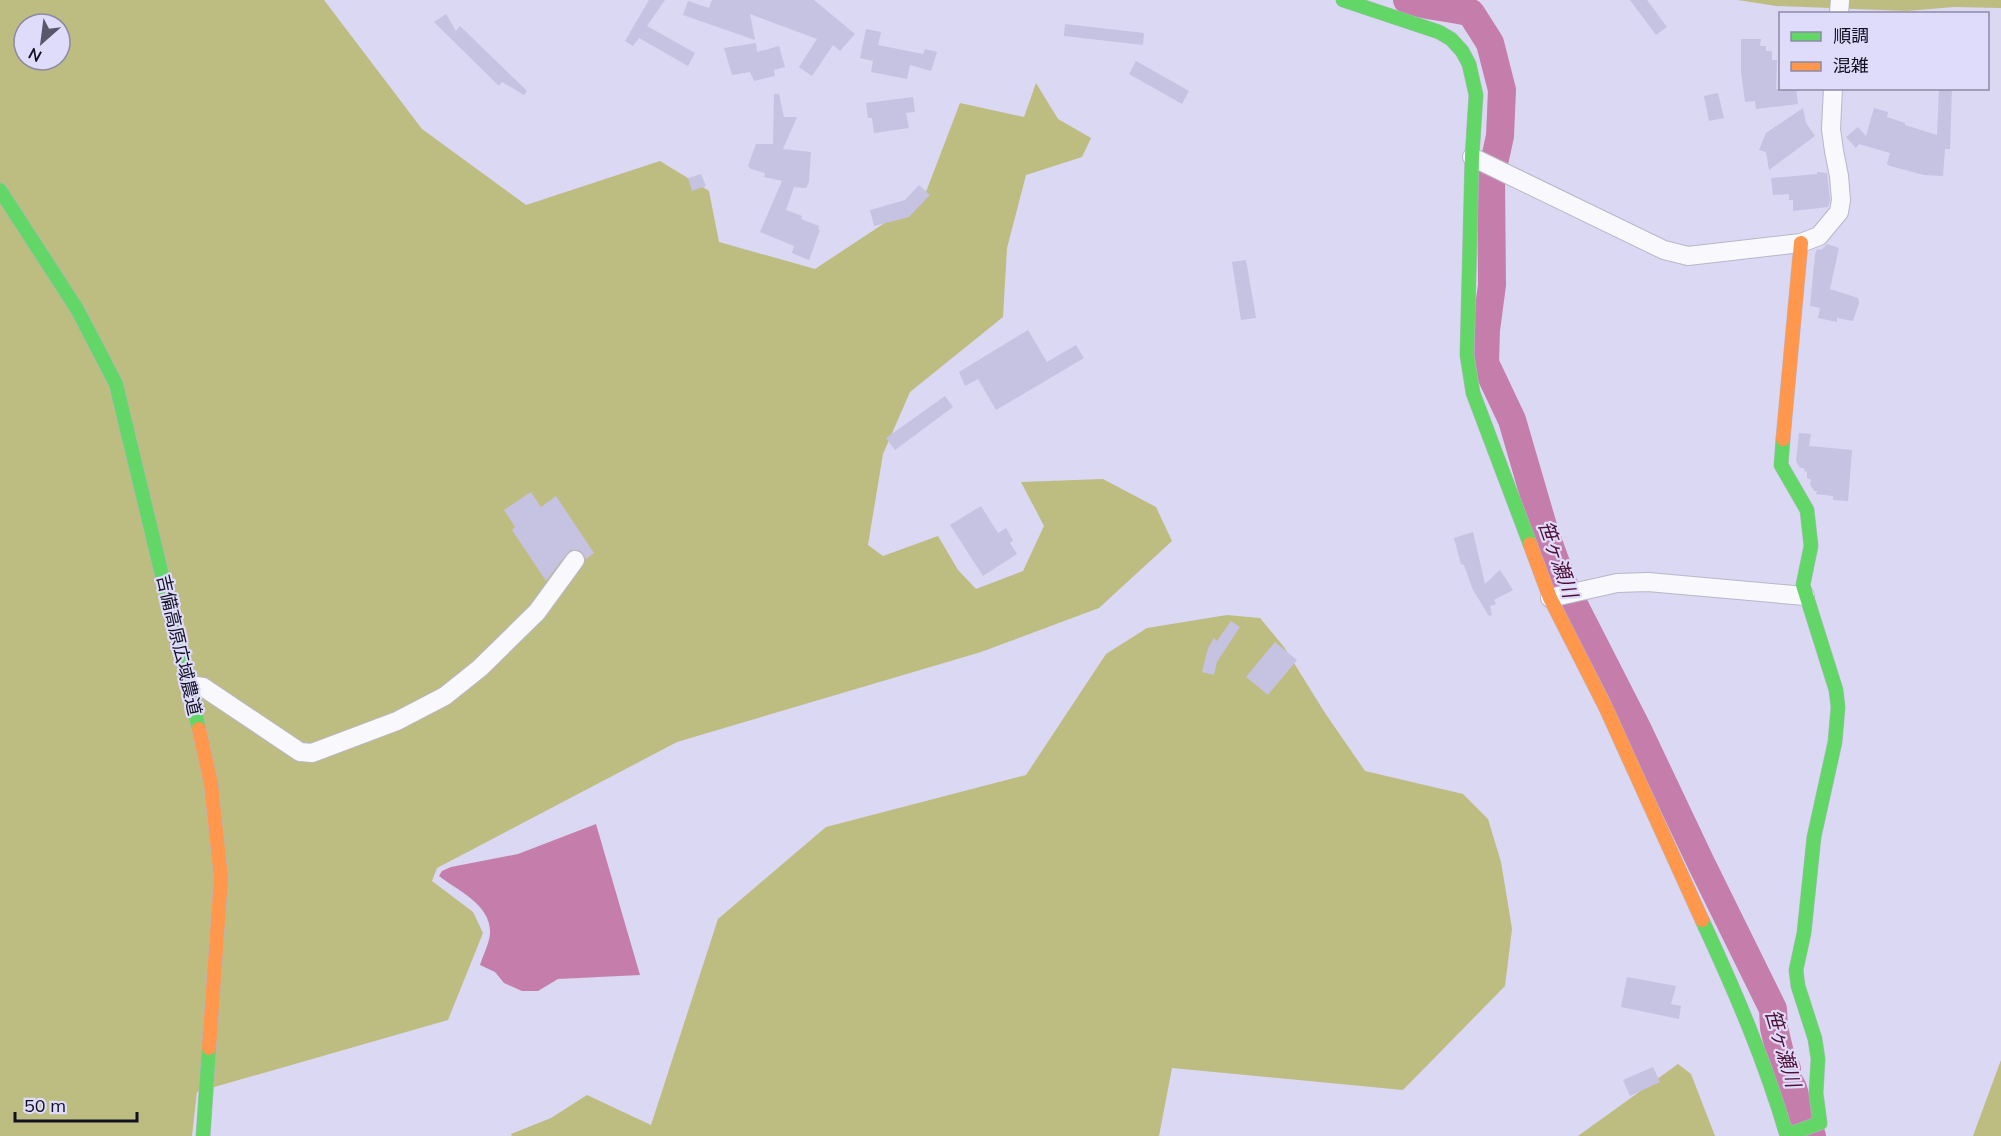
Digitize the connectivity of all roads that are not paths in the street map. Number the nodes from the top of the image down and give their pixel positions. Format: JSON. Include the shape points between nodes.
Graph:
{"nodes":[{"id":1,"x":1343,"y":0,"type":"edge"},
{"id":2,"x":1833,"y":90,"type":"edge"},
{"id":3,"x":1478,"y":160,"type":"junction"},
{"id":4,"x":0,"y":190,"type":"edge"},
{"id":5,"x":1801,"y":243,"type":"junction"},
{"id":6,"x":575,"y":560,"type":"dead end"},
{"id":7,"x":1805,"y":596,"type":"junction"},
{"id":8,"x":1555,"y":597,"type":"junction"},
{"id":9,"x":189,"y":685,"type":"junction"},
{"id":10,"x":1790,"y":1134,"type":"edge"},
{"id":11,"x":203,"y":1136,"type":"edge"}],
"edges":[{"from":1,"to":3,"type":"street","via":[[1439,32],[1462,51],[1476,95]]},
{"from":2,"to":5,"type":"street","via":[[1839,212],[1819,237]]},
{"from":3,"to":5,"type":"street","via":[[1664,250],[1688,256]]},
{"from":3,"to":8,"type":"street","via":[[1467,356],[1473,393]]},
{"from":4,"to":9,"type":"street","name":"吉備高原広域農道","via":[[77,309],[116,384]]},
{"from":5,"to":7,"type":"street","via":[[1781,465],[1800,496],[1810,528]]},
{"from":6,"to":9,"type":"street","via":[[537,612],[445,696],[397,721],[312,753],[300,752],[203,687]]},
{"from":7,"to":8,"type":"street","via":[[1648,582],[1617,583]]},
{"from":7,"to":10,"type":"street","via":[[1838,707],[1835,742],[1814,837],[1796,970],[1818,1059],[1816,1093],[1820,1123]]},
{"from":8,"to":10,"type":"street","via":[[1743,1009]]},
{"from":9,"to":11,"type":"street","name":"吉備高原広域農道","via":[[211,784],[221,878]]}]}
